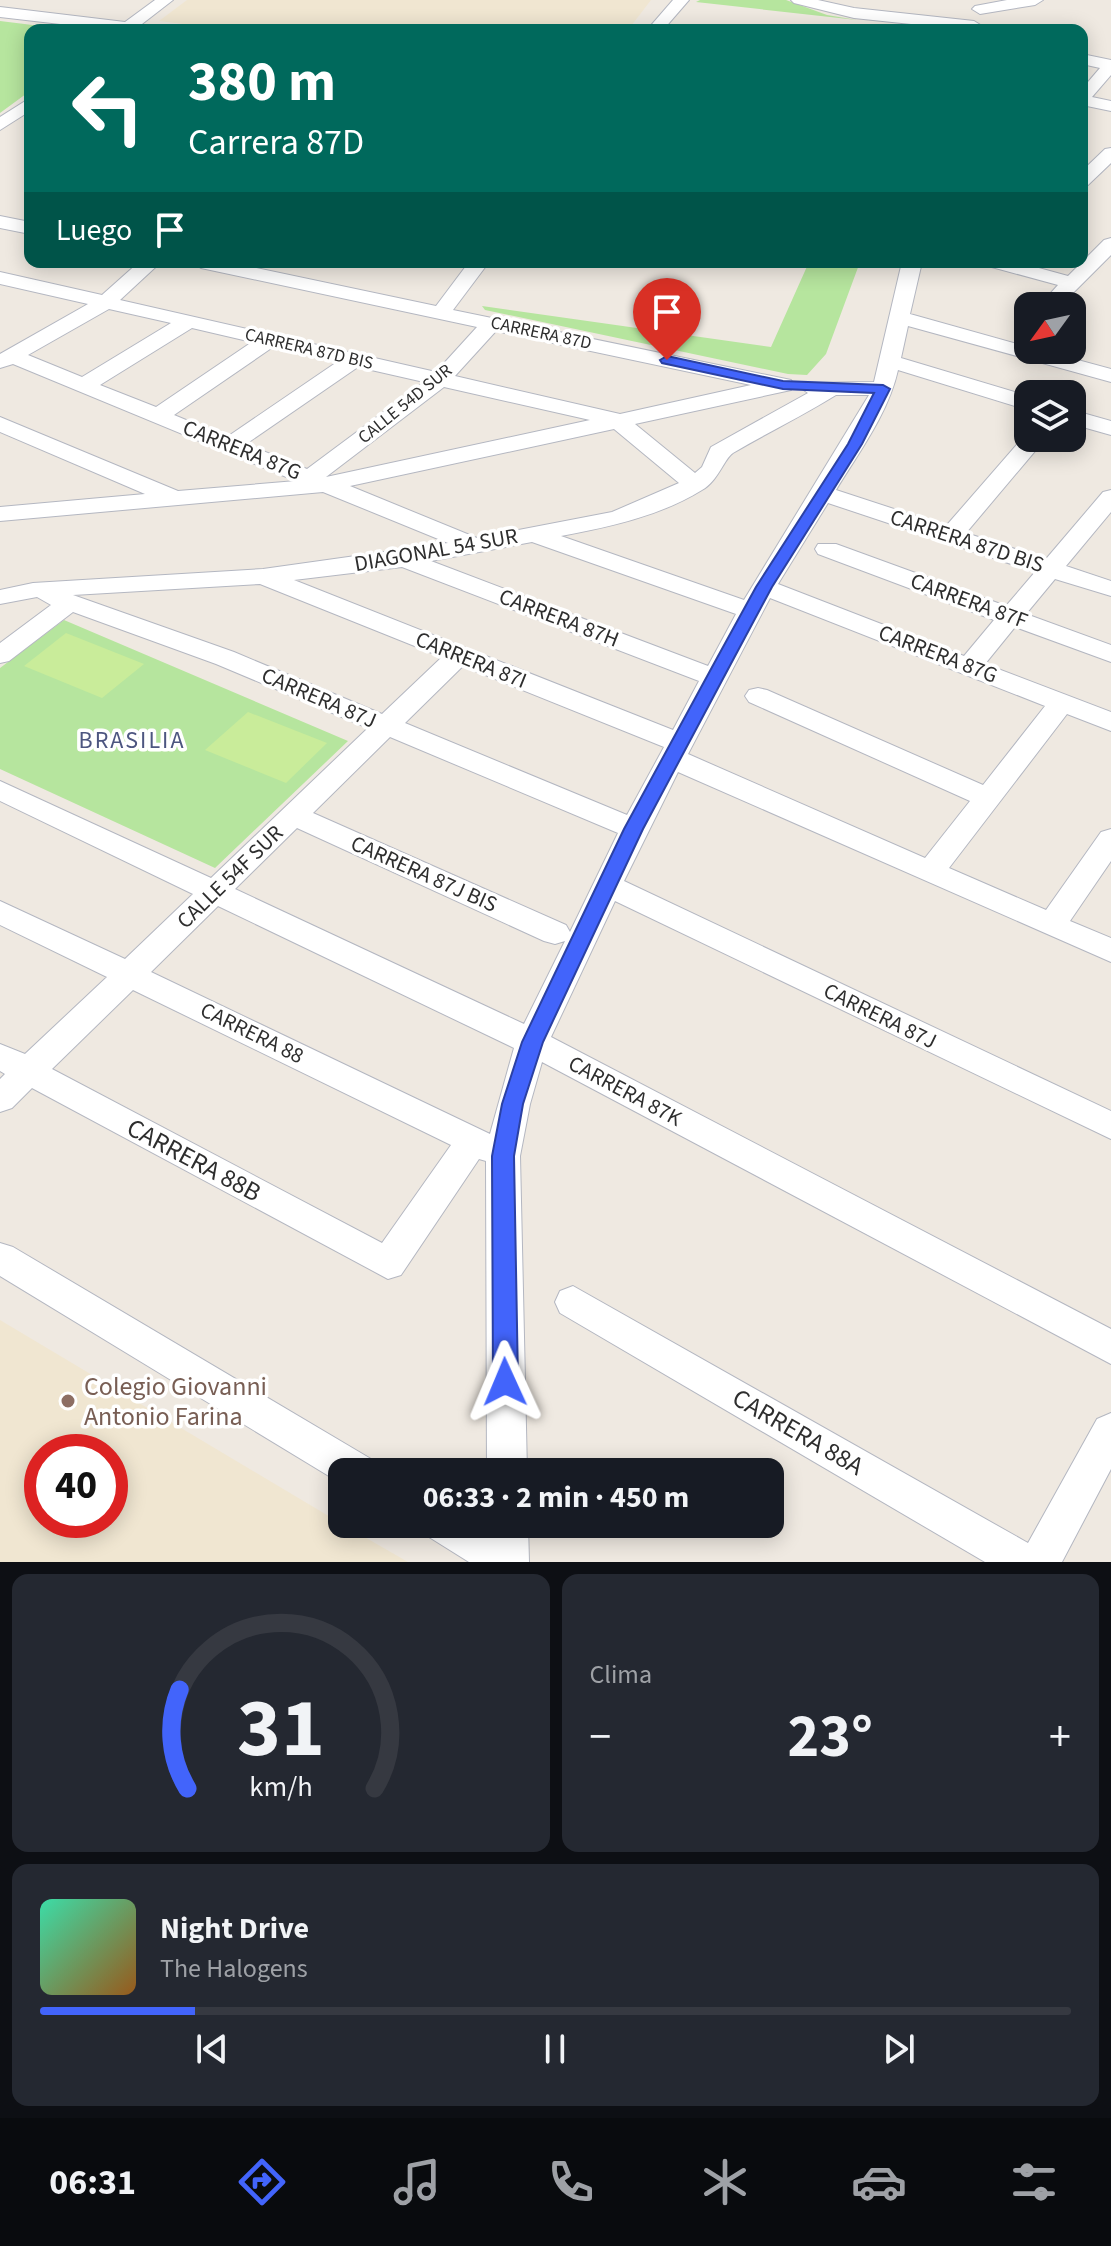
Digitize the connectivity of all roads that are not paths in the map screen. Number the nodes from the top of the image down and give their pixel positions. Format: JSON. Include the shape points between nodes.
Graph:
{"nodes":[{"id":1,"x":165,"y":0,"type":"edge"},
{"id":2,"x":681,"y":0,"type":"edge"},
{"id":3,"x":799,"y":0,"type":"edge"},
{"id":4,"x":826,"y":0,"type":"edge"},
{"id":5,"x":1035,"y":0,"type":"edge"},
{"id":6,"x":0,"y":12,"type":"edge"},
{"id":7,"x":978,"y":17,"type":"edge"},
{"id":8,"x":90,"y":24,"type":"edge"},
{"id":9,"x":134,"y":24,"type":"edge"},
{"id":10,"x":660,"y":24,"type":"edge"},
{"id":11,"x":1088,"y":60,"type":"edge"},
{"id":12,"x":1111,"y":65,"type":"edge"},
{"id":13,"x":1088,"y":92,"type":"edge"},
{"id":14,"x":1088,"y":100,"type":"edge"},
{"id":15,"x":1111,"y":106,"type":"edge"},
{"id":16,"x":24,"y":107,"type":"edge"},
{"id":17,"x":1,"y":124,"type":"edge"},
{"id":18,"x":1111,"y":153,"type":"edge"},
{"id":19,"x":1088,"y":173,"type":"edge"},
{"id":20,"x":1088,"y":178,"type":"edge"},
{"id":21,"x":1111,"y":183,"type":"edge"},
{"id":22,"x":0,"y":222,"type":"edge"},
{"id":23,"x":24,"y":227,"type":"edge"},
{"id":24,"x":1111,"y":244,"type":"edge"},
{"id":25,"x":1096,"y":260,"type":"edge"},
{"id":26,"x":144,"y":268,"type":"edge"},
{"id":27,"x":231,"y":268,"type":"edge"},
{"id":28,"x":474,"y":268,"type":"edge"},
{"id":29,"x":910,"y":268,"type":"edge"},
{"id":30,"x":1017,"y":268,"type":"edge"},
{"id":31,"x":1088,"y":268,"type":"edge"},
{"id":32,"x":0,"y":278,"type":"edge"},
{"id":33,"x":22,"y":283,"type":"junction"},
{"id":34,"x":1072,"y":283,"type":"junction"},
{"id":35,"x":1063,"y":292,"type":"edge"},
{"id":36,"x":0,"y":296,"type":"edge"},
{"id":37,"x":105,"y":303,"type":"junction"},
{"id":38,"x":442,"y":311,"type":"junction"},
{"id":39,"x":898,"y":317,"type":"junction"},
{"id":40,"x":188,"y":322,"type":"junction"},
{"id":41,"x":493,"y":322,"type":"junction"},
{"id":42,"x":269,"y":340,"type":"junction"},
{"id":43,"x":1014,"y":343,"type":"edge"},
{"id":44,"x":1009,"y":348,"type":"junction"},
{"id":45,"x":1111,"y":354,"type":"edge"},
{"id":46,"x":6,"y":359,"type":"edge"},
{"id":47,"x":355,"y":359,"type":"junction"},
{"id":48,"x":1103,"y":374,"type":"edge"},
{"id":49,"x":886,"y":375,"type":"junction"},
{"id":50,"x":441,"y":379,"type":"junction"},
{"id":51,"x":783,"y":385,"type":"junction"},
{"id":52,"x":83,"y":386,"type":"junction"},
{"id":53,"x":830,"y":389,"type":"junction"},
{"id":54,"x":1014,"y":400,"type":"edge"},
{"id":55,"x":158,"y":416,"type":"junction"},
{"id":56,"x":617,"y":420,"type":"junction"},
{"id":57,"x":1086,"y":421,"type":"edge"},
{"id":58,"x":0,"y":424,"type":"edge"},
{"id":59,"x":1111,"y":428,"type":"edge"},
{"id":60,"x":230,"y":445,"type":"junction"},
{"id":61,"x":1023,"y":452,"type":"edge"},
{"id":62,"x":318,"y":482,"type":"junction"},
{"id":63,"x":695,"y":485,"type":"junction"},
{"id":64,"x":822,"y":493,"type":"junction"},
{"id":65,"x":1111,"y":497,"type":"edge"},
{"id":66,"x":178,"y":500,"type":"junction"},
{"id":67,"x":5,"y":511,"type":"edge"},
{"id":68,"x":533,"y":534,"type":"junction"},
{"id":69,"x":951,"y":536,"type":"junction"},
{"id":70,"x":473,"y":545,"type":"junction"},
{"id":71,"x":827,"y":549,"type":"dead end"},
{"id":72,"x":404,"y":559,"type":"junction"},
{"id":73,"x":1050,"y":569,"type":"junction"},
{"id":74,"x":263,"y":576,"type":"junction"},
{"id":75,"x":0,"y":578,"type":"edge"},
{"id":76,"x":1111,"y":589,"type":"edge"},
{"id":77,"x":33,"y":590,"type":"junction"},
{"id":78,"x":0,"y":597,"type":"edge"},
{"id":79,"x":757,"y":599,"type":"junction"},
{"id":80,"x":71,"y":602,"type":"junction"},
{"id":81,"x":1010,"y":617,"type":"junction"},
{"id":82,"x":1111,"y":654,"type":"edge"},
{"id":83,"x":0,"y":655,"type":"edge"},
{"id":84,"x":459,"y":655,"type":"junction"},
{"id":85,"x":969,"y":666,"type":"junction"},
{"id":86,"x":715,"y":678,"type":"junction"},
{"id":87,"x":758,"y":696,"type":"dead end"},
{"id":88,"x":1062,"y":702,"type":"junction"},
{"id":89,"x":1111,"y":722,"type":"edge"},
{"id":90,"x":385,"y":726,"type":"junction"},
{"id":91,"x":676,"y":750,"type":"junction"},
{"id":92,"x":0,"y":790,"type":"edge"},
{"id":93,"x":988,"y":798,"type":"junction"},
{"id":94,"x":293,"y":815,"type":"junction"},
{"id":95,"x":634,"y":829,"type":"junction"},
{"id":96,"x":1111,"y":839,"type":"edge"},
{"id":97,"x":930,"y":872,"type":"junction"},
{"id":98,"x":607,"y":885,"type":"junction"},
{"id":99,"x":214,"y":891,"type":"junction"},
{"id":100,"x":0,"y":912,"type":"edge"},
{"id":101,"x":1051,"y":925,"type":"junction"},
{"id":102,"x":555,"y":933,"type":"dead end"},
{"id":103,"x":1111,"y":951,"type":"edge"},
{"id":104,"x":130,"y":973,"type":"junction"},
{"id":105,"x":532,"y":1042,"type":"junction"},
{"id":106,"x":14,"y":1064,"type":"edge"},
{"id":107,"x":0,"y":1099,"type":"edge"},
{"id":108,"x":1111,"y":1126,"type":"edge"},
{"id":109,"x":488,"y":1149,"type":"junction"},
{"id":110,"x":0,"y":1258,"type":"edge"},
{"id":111,"x":573,"y":1302,"type":"dead end"},
{"id":112,"x":1111,"y":1348,"type":"edge"},
{"id":113,"x":1111,"y":1431,"type":"edge"},
{"id":114,"x":334,"y":1458,"type":"edge"},
{"id":115,"x":506,"y":1458,"type":"edge"},
{"id":116,"x":467,"y":1538,"type":"edge"},
{"id":117,"x":508,"y":1538,"type":"edge"},
{"id":118,"x":508,"y":1562,"type":"edge"},
{"id":119,"x":1023,"y":1562,"type":"edge"},
{"id":120,"x":1040,"y":1562,"type":"edge"}],
"edges":[{"from":1,"to":9,"type":"street"},
{"from":2,"to":10,"type":"street"},
{"from":3,"to":7,"type":"street","via":[[854,13]]},
{"from":4,"to":7,"type":"street"},
{"from":5,"to":7,"type":"street"},
{"from":6,"to":8,"type":"street"},
{"from":11,"to":12,"type":"street"},
{"from":12,"to":13,"type":"street"},
{"from":14,"to":15,"type":"street"},
{"from":16,"to":17,"type":"street"},
{"from":18,"to":19,"type":"street"},
{"from":20,"to":21,"type":"street"},
{"from":22,"to":23,"type":"street"},
{"from":24,"to":25,"type":"street"},
{"from":26,"to":37,"type":"street"},
{"from":27,"to":38,"type":"street","name":"CARRERA 87D"},
{"from":28,"to":38,"type":"street"},
{"from":29,"to":39,"type":"street"},
{"from":30,"to":34,"type":"street"},
{"from":31,"to":34,"type":"street"},
{"from":32,"to":33,"type":"street","name":"CARRERA 87D BIS"},
{"from":33,"to":36,"type":"street"},
{"from":33,"to":37,"type":"street","name":"CARRERA 87D BIS"},
{"from":34,"to":35,"type":"street"},
{"from":37,"to":40,"type":"street","name":"CARRERA 87D BIS"},
{"from":37,"to":46,"type":"street"},
{"from":38,"to":41,"type":"street","name":"CARRERA 87D"},
{"from":39,"to":44,"type":"street"},
{"from":39,"to":49,"type":"street"},
{"from":40,"to":42,"type":"street","name":"CARRERA 87D BIS"},
{"from":40,"to":52,"type":"street"},
{"from":41,"to":50,"type":"street","name":"CALLE 54D SUR"},
{"from":41,"to":51,"type":"street","name":"CARRERA 87D"},
{"from":42,"to":47,"type":"street","name":"CARRERA 87D BIS"},
{"from":42,"to":55,"type":"street"},
{"from":43,"to":44,"type":"street"},
{"from":44,"to":48,"type":"street"},
{"from":45,"to":48,"type":"street"},
{"from":46,"to":52,"type":"street","name":"CARRERA 87G"},
{"from":47,"to":50,"type":"street","name":"CARRERA 87D BIS"},
{"from":47,"to":60,"type":"street"},
{"from":49,"to":53,"type":"street","name":"CARRERA 87D"},
{"from":49,"to":54,"type":"street","name":"CARRERA 87D"},
{"from":49,"to":64,"type":"street","via":[[855,444]]},
{"from":50,"to":56,"type":"street","name":"CARRERA 87D BIS"},
{"from":50,"to":62,"type":"street","name":"CALLE 54D SUR"},
{"from":51,"to":53,"type":"street","name":"CARRERA 87D"},
{"from":51,"to":56,"type":"street"},
{"from":52,"to":55,"type":"street","name":"CARRERA 87G"},
{"from":53,"to":63,"type":"street","via":[[719,452],[712,470]]},
{"from":55,"to":60,"type":"street","name":"CARRERA 87G"},
{"from":56,"to":62,"type":"street"},
{"from":56,"to":63,"type":"street"},
{"from":57,"to":59,"type":"street"},
{"from":58,"to":66,"type":"street"},
{"from":60,"to":62,"type":"street","name":"CARRERA 87G"},
{"from":61,"to":69,"type":"street"},
{"from":62,"to":66,"type":"street"},
{"from":62,"to":70,"type":"street","name":"CARRERA 87G"},
{"from":63,"to":68,"type":"street","name":"DIAGONAL 54 SUR","via":[[618,518]]},
{"from":64,"to":69,"type":"street","name":"CARRERA 87D BIS"},
{"from":64,"to":79,"type":"street"},
{"from":65,"to":73,"type":"street"},
{"from":66,"to":67,"type":"street"},
{"from":68,"to":70,"type":"street","name":"DIAGONAL 54 SUR"},
{"from":68,"to":79,"type":"street","name":"CARRERA 87G"},
{"from":69,"to":73,"type":"street","name":"CARRERA 87D BIS"},
{"from":70,"to":72,"type":"street","name":"DIAGONAL 54 SUR"},
{"from":71,"to":81,"type":"street","name":"CARRERA 87F"},
{"from":72,"to":74,"type":"street","name":"DIAGONAL 54 SUR"},
{"from":72,"to":86,"type":"street","name":"CARRERA 87H"},
{"from":73,"to":76,"type":"street","name":"CARRERA 87D BIS"},
{"from":73,"to":81,"type":"street"},
{"from":74,"to":77,"type":"street","name":"DIAGONAL 54 SUR"},
{"from":74,"to":84,"type":"street","name":"CARRERA 87I"},
{"from":75,"to":77,"type":"street","name":"CARRERA 87J"},
{"from":77,"to":78,"type":"street","name":"DIAGONAL 54 SUR"},
{"from":77,"to":80,"type":"street","name":"CARRERA 87J"},
{"from":79,"to":85,"type":"street","name":"CARRERA 87G"},
{"from":79,"to":86,"type":"street"},
{"from":80,"to":83,"type":"street"},
{"from":80,"to":90,"type":"street","name":"CARRERA 87J","via":[[225,658]]},
{"from":81,"to":82,"type":"street","name":"CARRERA 87F"},
{"from":81,"to":85,"type":"street"},
{"from":84,"to":90,"type":"street","name":"CALLE 54F SUR"},
{"from":84,"to":91,"type":"street","name":"CARRERA 87I"},
{"from":85,"to":88,"type":"street","name":"CARRERA 87G"},
{"from":86,"to":91,"type":"street"},
{"from":87,"to":93,"type":"street"},
{"from":88,"to":89,"type":"street","name":"CARRERA 87G"},
{"from":88,"to":93,"type":"street"},
{"from":90,"to":94,"type":"street","name":"CALLE 54F SUR"},
{"from":90,"to":95,"type":"street","name":"CARRERA 87J"},
{"from":91,"to":95,"type":"street"},
{"from":91,"to":97,"type":"street","name":"CARRERA 87I"},
{"from":92,"to":99,"type":"street","name":"CARRERA 87K"},
{"from":93,"to":97,"type":"street"},
{"from":94,"to":99,"type":"street","name":"CALLE 54F SUR"},
{"from":94,"to":102,"type":"street","name":"CARRERA 87J BIS"},
{"from":95,"to":98,"type":"street"},
{"from":96,"to":101,"type":"street"},
{"from":97,"to":101,"type":"street","name":"CARRERA 87I"},
{"from":98,"to":105,"type":"street"},
{"from":98,"to":108,"type":"street","name":"CARRERA 87J"},
{"from":99,"to":104,"type":"street","name":"CALLE 54F SUR"},
{"from":99,"to":105,"type":"street","name":"CARRERA 87K"},
{"from":100,"to":104,"type":"street","name":"CARRERA 88"},
{"from":101,"to":103,"type":"street","name":"CARRERA 87I"},
{"from":104,"to":106,"type":"street","name":"CALLE 54F SUR"},
{"from":104,"to":109,"type":"street","name":"CARRERA 88"},
{"from":105,"to":109,"type":"street","via":[[513,1104]]},
{"from":105,"to":112,"type":"street","name":"CARRERA 87K"},
{"from":106,"to":107,"type":"street","name":"CALLE 54F SUR"},
{"from":106,"to":109,"type":"street","name":"CARRERA 88B","via":[[388,1264]]},
{"from":109,"to":115,"type":"street"},
{"from":110,"to":114,"type":"street"},
{"from":111,"to":119,"type":"street","name":"CARRERA 88A"},
{"from":113,"to":120,"type":"street"},
{"from":116,"to":118,"type":"street"},
{"from":117,"to":118,"type":"street"}]}
